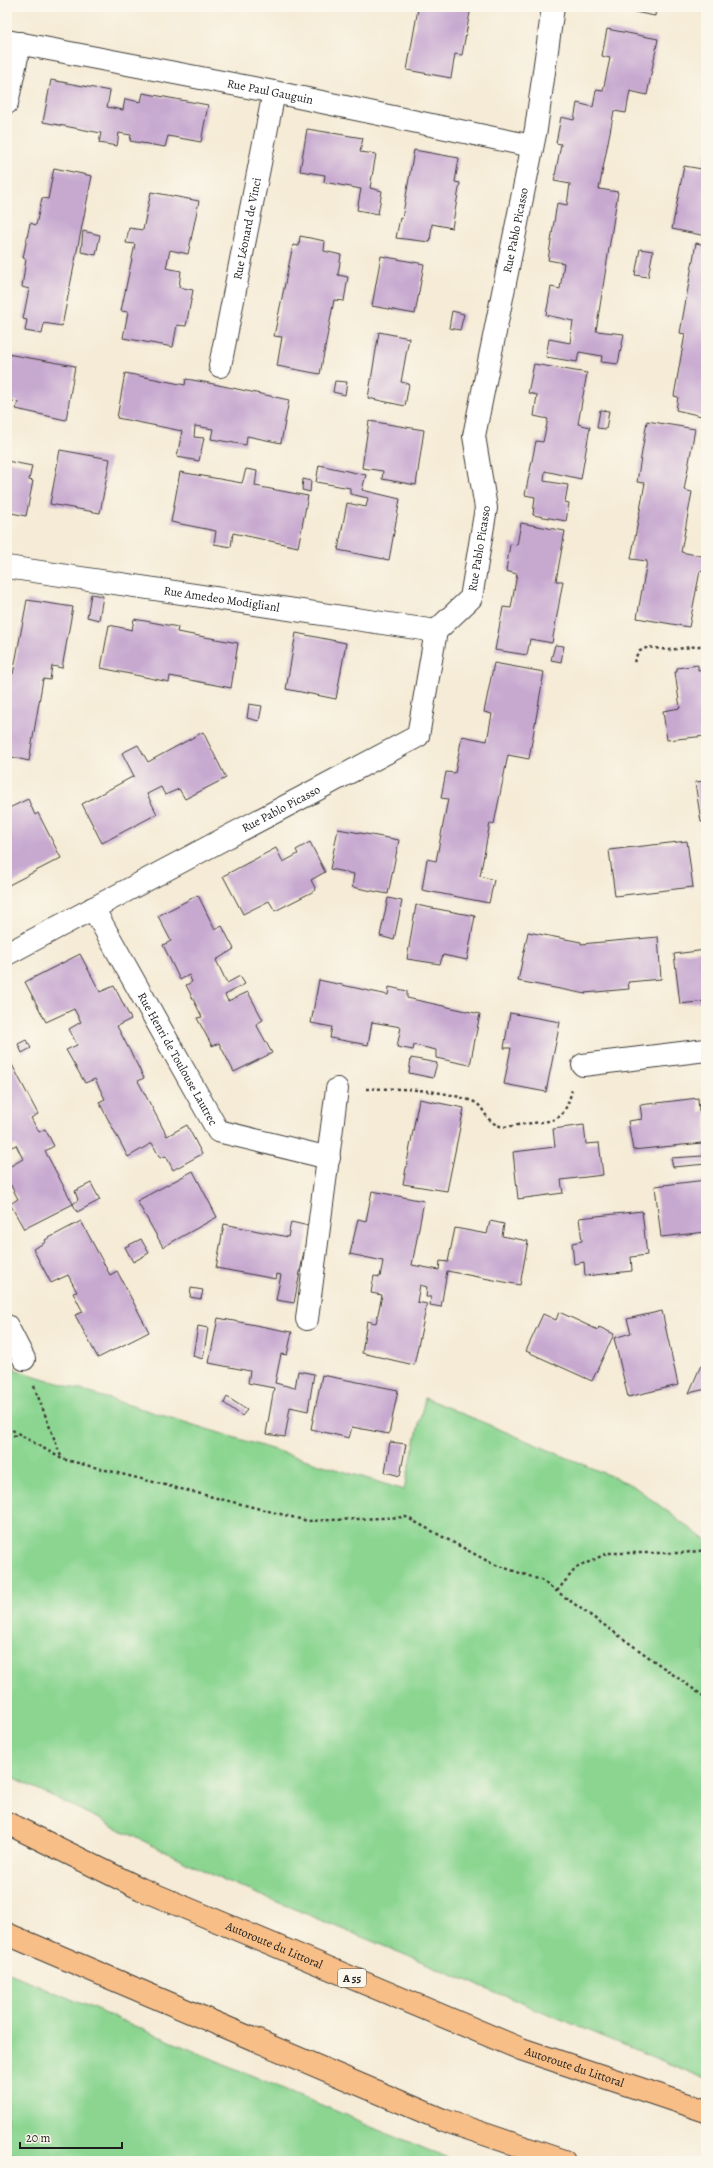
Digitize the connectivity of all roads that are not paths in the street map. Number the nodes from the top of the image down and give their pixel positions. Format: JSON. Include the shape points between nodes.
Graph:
{"nodes":[{"id":1,"x":553,"y":7,"type":"edge"},
{"id":2,"x":14,"y":42,"type":"edge"},
{"id":3,"x":274,"y":92,"type":"junction"},
{"id":4,"x":7,"y":103,"type":"edge"},
{"id":5,"x":532,"y":146,"type":"junction"},
{"id":6,"x":220,"y":366,"type":"dead end"},
{"id":7,"x":7,"y":567,"type":"edge"},
{"id":8,"x":436,"y":631,"type":"junction"},
{"id":9,"x":93,"y":908,"type":"junction"},
{"id":10,"x":7,"y":954,"type":"edge"},
{"id":11,"x":706,"y":1050,"type":"edge"},
{"id":12,"x":583,"y":1064,"type":"road end"},
{"id":13,"x":337,"y":1089,"type":"road end"},
{"id":14,"x":329,"y":1158,"type":"junction"},
{"id":15,"x":307,"y":1319,"type":"dead end"},
{"id":16,"x":7,"y":1326,"type":"edge"},
{"id":17,"x":24,"y":1359,"type":"road end"},
{"id":18,"x":7,"y":1823,"type":"edge"},
{"id":19,"x":7,"y":1934,"type":"edge"},
{"id":20,"x":706,"y":2111,"type":"edge"},
{"id":21,"x":564,"y":2161,"type":"edge"}],
"edges":[{"from":1,"to":5,"type":"street","name":"Rue Pablo Picasso"},
{"from":2,"to":3,"type":"street","name":"Rue Paul Gauguin"},
{"from":2,"to":4,"type":"street"},
{"from":3,"to":5,"type":"street","name":"Rue Paul Gauguin"},
{"from":3,"to":6,"type":"street","name":"Rue Léonard de Vinci"},
{"from":5,"to":8,"type":"street","name":"Rue Pablo Picasso","via":[[474,436],[486,508],[471,598]]},
{"from":7,"to":8,"type":"street","name":"Rue Amedeo Modiglianl"},
{"from":8,"to":9,"type":"street","name":"Rue Pablo Picasso","via":[[418,736]]},
{"from":9,"to":10,"type":"street","name":"Rue Pablo Picasso"},
{"from":9,"to":14,"type":"street","name":"Rue Henri de Toulouse Lautrec","via":[[218,1131]]},
{"from":11,"to":12,"type":"street"},
{"from":13,"to":14,"type":"street"},
{"from":14,"to":15,"type":"street"},
{"from":16,"to":17,"type":"street"},
{"from":18,"to":20,"type":"highway","name":"Autoroute du Littoral","number":"A 55","via":[[141,1889],[521,2049]]},
{"from":19,"to":21,"type":"highway","via":[[443,2120]]}]}
